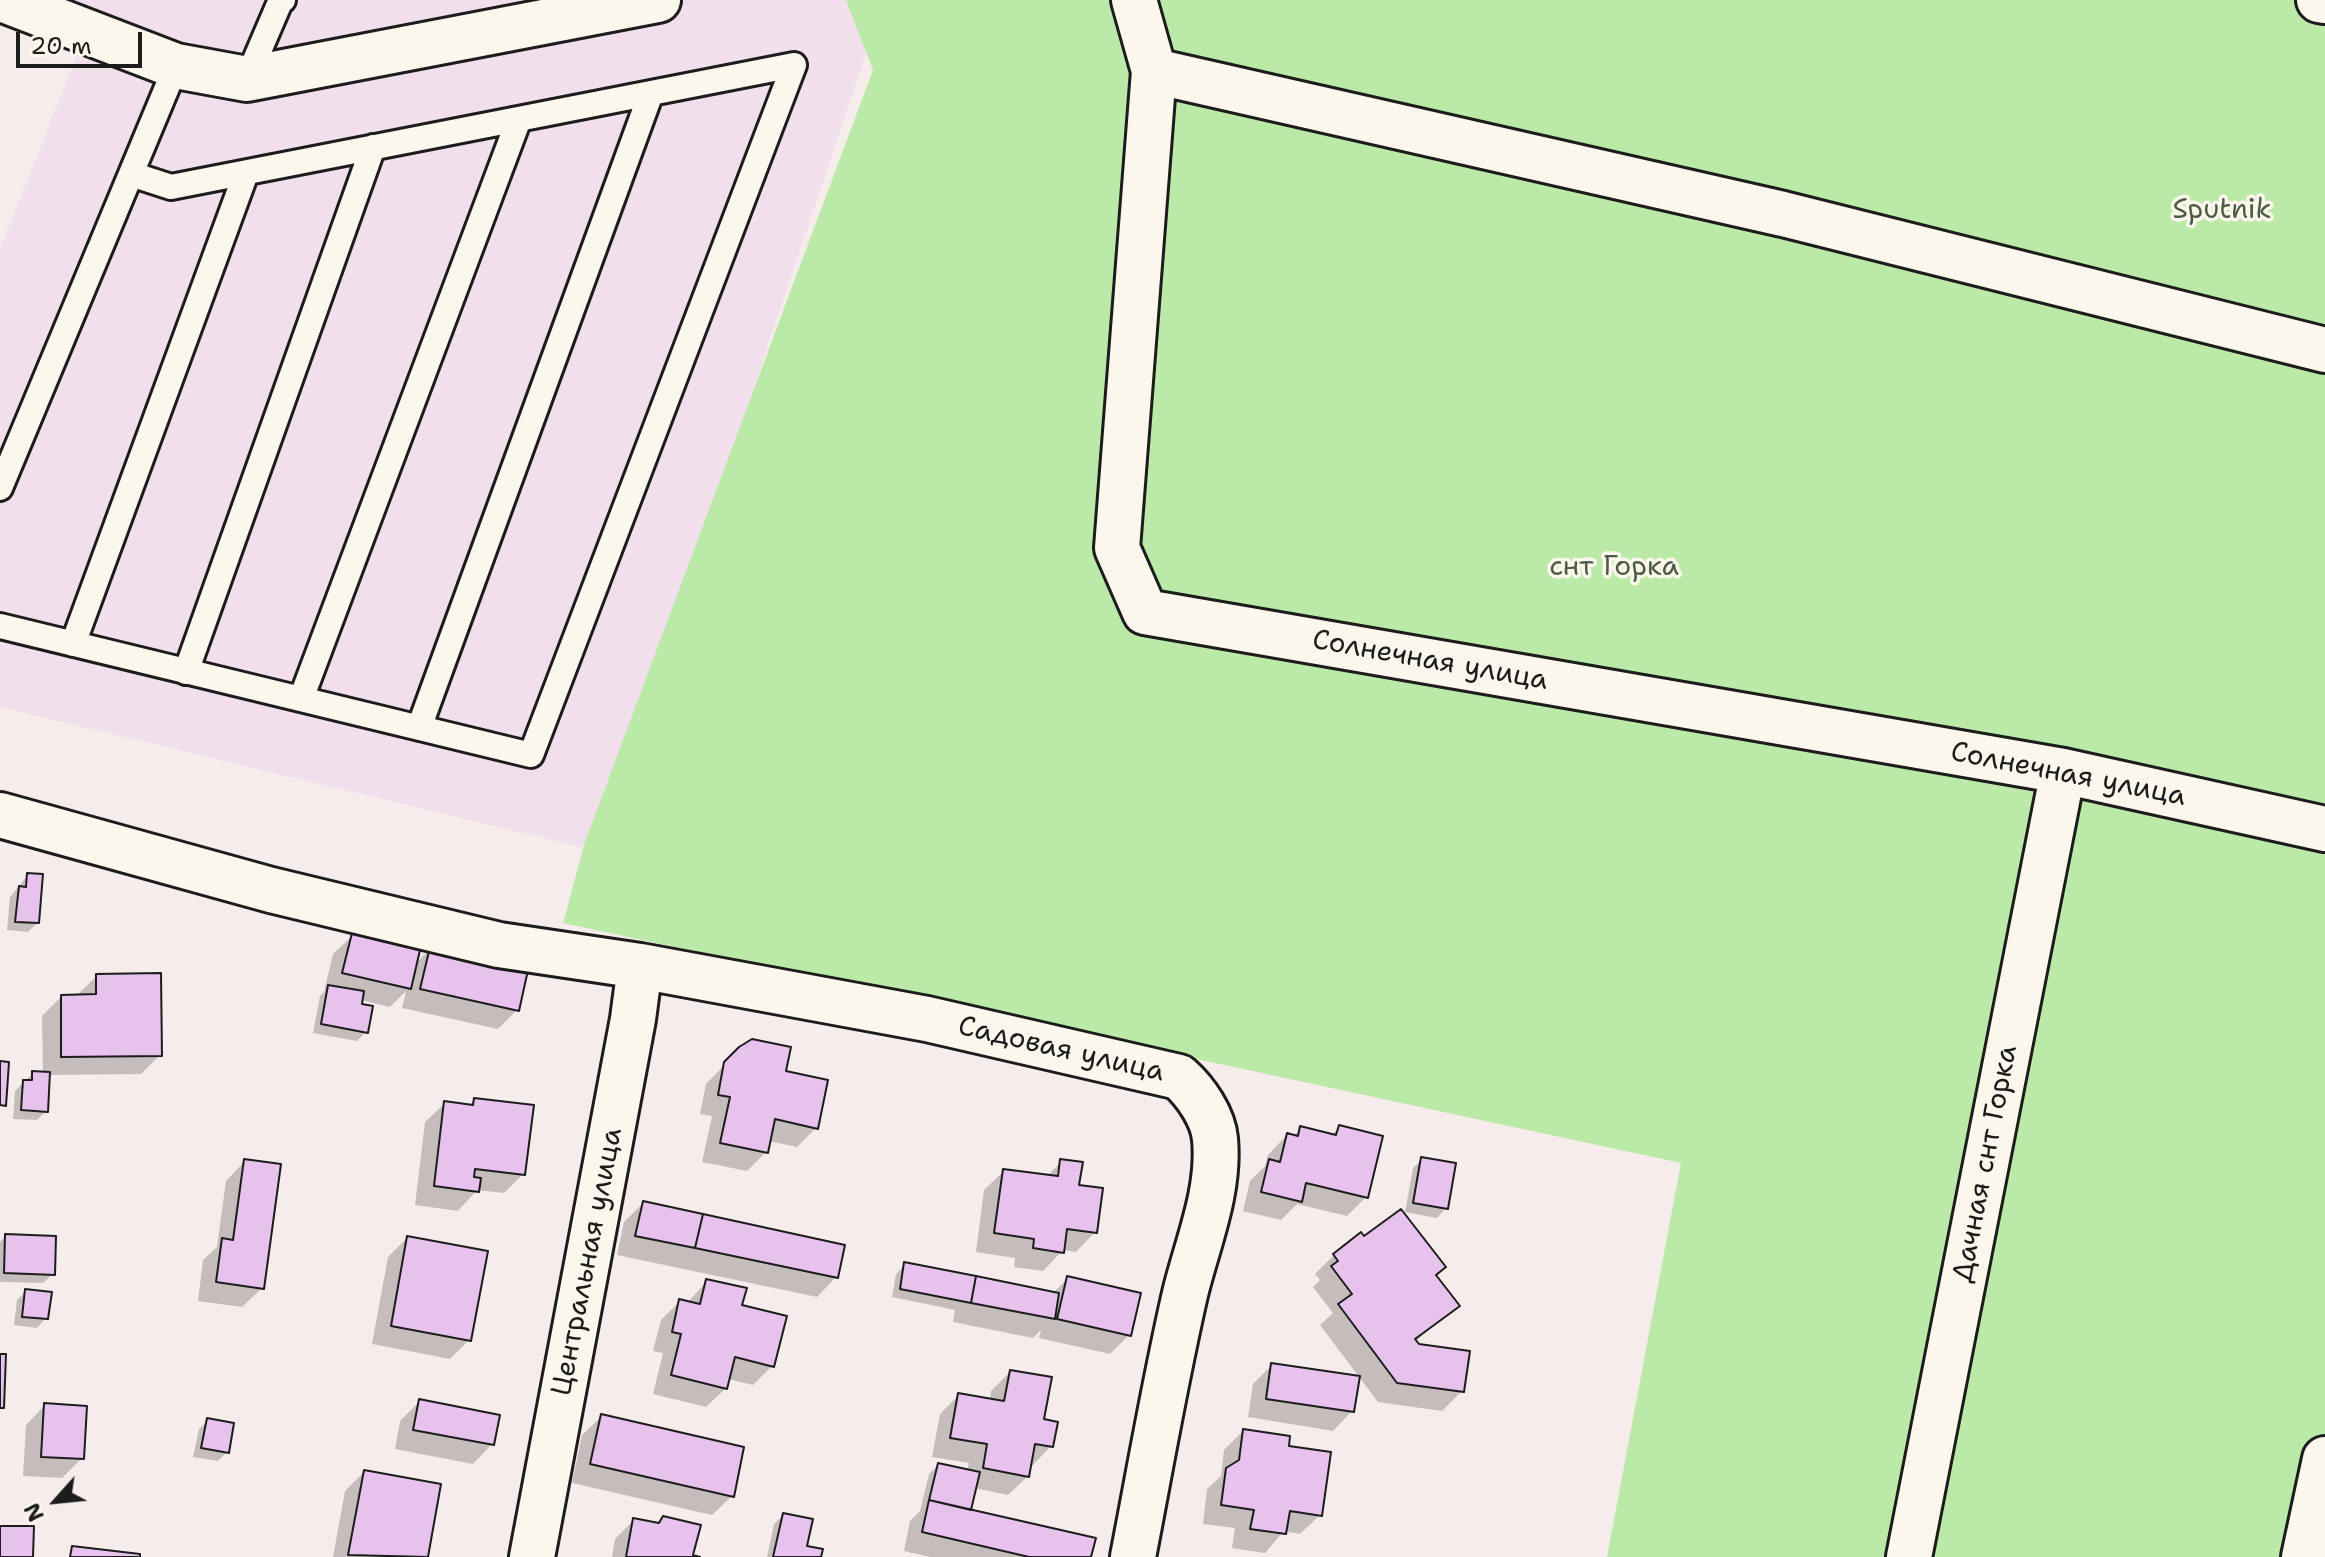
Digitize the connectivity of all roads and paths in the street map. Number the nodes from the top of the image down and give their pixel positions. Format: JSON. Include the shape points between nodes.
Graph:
{"nodes":[{"id":1,"x":4,"y":0,"type":"edge"},
{"id":2,"x":658,"y":0,"type":"edge"},
{"id":3,"x":1134,"y":0,"type":"edge"},
{"id":4,"x":2319,"y":0,"type":"edge"},
{"id":5,"x":280,"y":1,"type":"edge"},
{"id":6,"x":2325,"y":1,"type":"edge"},
{"id":7,"x":176,"y":66,"type":"junction"},
{"id":8,"x":1154,"y":71,"type":"junction"},
{"id":9,"x":247,"y":79,"type":"junction"},
{"id":10,"x":651,"y":93,"type":"junction"},
{"id":11,"x":519,"y":119,"type":"junction"},
{"id":12,"x":373,"y":147,"type":"junction"},
{"id":13,"x":246,"y":173,"type":"junction"},
{"id":14,"x":131,"y":174,"type":"junction"},
{"id":15,"x":2325,"y":350,"type":"edge"},
{"id":16,"x":0,"y":488,"type":"edge"},
{"id":17,"x":0,"y":626,"type":"edge"},
{"id":18,"x":73,"y":644,"type":"junction"},
{"id":19,"x":186,"y":672,"type":"junction"},
{"id":20,"x":301,"y":699,"type":"junction"},
{"id":21,"x":419,"y":728,"type":"junction"},
{"id":22,"x":2063,"y":771,"type":"junction"},
{"id":23,"x":0,"y":815,"type":"edge"},
{"id":24,"x":2325,"y":829,"type":"edge"},
{"id":25,"x":640,"y":966,"type":"junction"},
{"id":26,"x":2325,"y":1459,"type":"edge"},
{"id":27,"x":532,"y":1557,"type":"edge"},
{"id":28,"x":1133,"y":1557,"type":"edge"},
{"id":29,"x":1909,"y":1557,"type":"edge"},
{"id":30,"x":2304,"y":1557,"type":"edge"}],
"edges":[{"from":1,"to":7,"type":"street"},
{"from":2,"to":9,"type":"street"},
{"from":3,"to":8,"type":"street","name":"Солнечная улица"},
{"from":4,"to":6,"type":"street"},
{"from":5,"to":9,"type":"lane"},
{"from":7,"to":9,"type":"street"},
{"from":7,"to":14,"type":"lane"},
{"from":8,"to":15,"type":"street","via":[[1798,218]]},
{"from":8,"to":22,"type":"street","name":"Солнечная улица","via":[[1117,548],[1145,612]]},
{"from":10,"to":11,"type":"lane"},
{"from":10,"to":21,"type":"lane"},
{"from":10,"to":21,"type":"lane","via":[[794,65],[531,755]]},
{"from":11,"to":12,"type":"lane"},
{"from":11,"to":20,"type":"lane"},
{"from":12,"to":13,"type":"lane"},
{"from":12,"to":19,"type":"lane"},
{"from":13,"to":14,"type":"lane","via":[[171,187]]},
{"from":13,"to":18,"type":"lane"},
{"from":14,"to":16,"type":"lane"},
{"from":17,"to":18,"type":"lane"},
{"from":18,"to":19,"type":"lane"},
{"from":19,"to":20,"type":"lane"},
{"from":20,"to":21,"type":"lane"},
{"from":22,"to":24,"type":"street","name":"Солнечная улица"},
{"from":22,"to":29,"type":"street","name":"Дачная снт Горка"},
{"from":23,"to":25,"type":"street","name":"Садовая улица","via":[[271,890],[499,945]]},
{"from":25,"to":27,"type":"street","name":"Центральная улица"},
{"from":25,"to":28,"type":"street","name":"Садовая улица","via":[[927,1019],[1179,1077],[1190,1087],[1214,1132],[1212,1187]]},
{"from":26,"to":30,"type":"street"}]}
